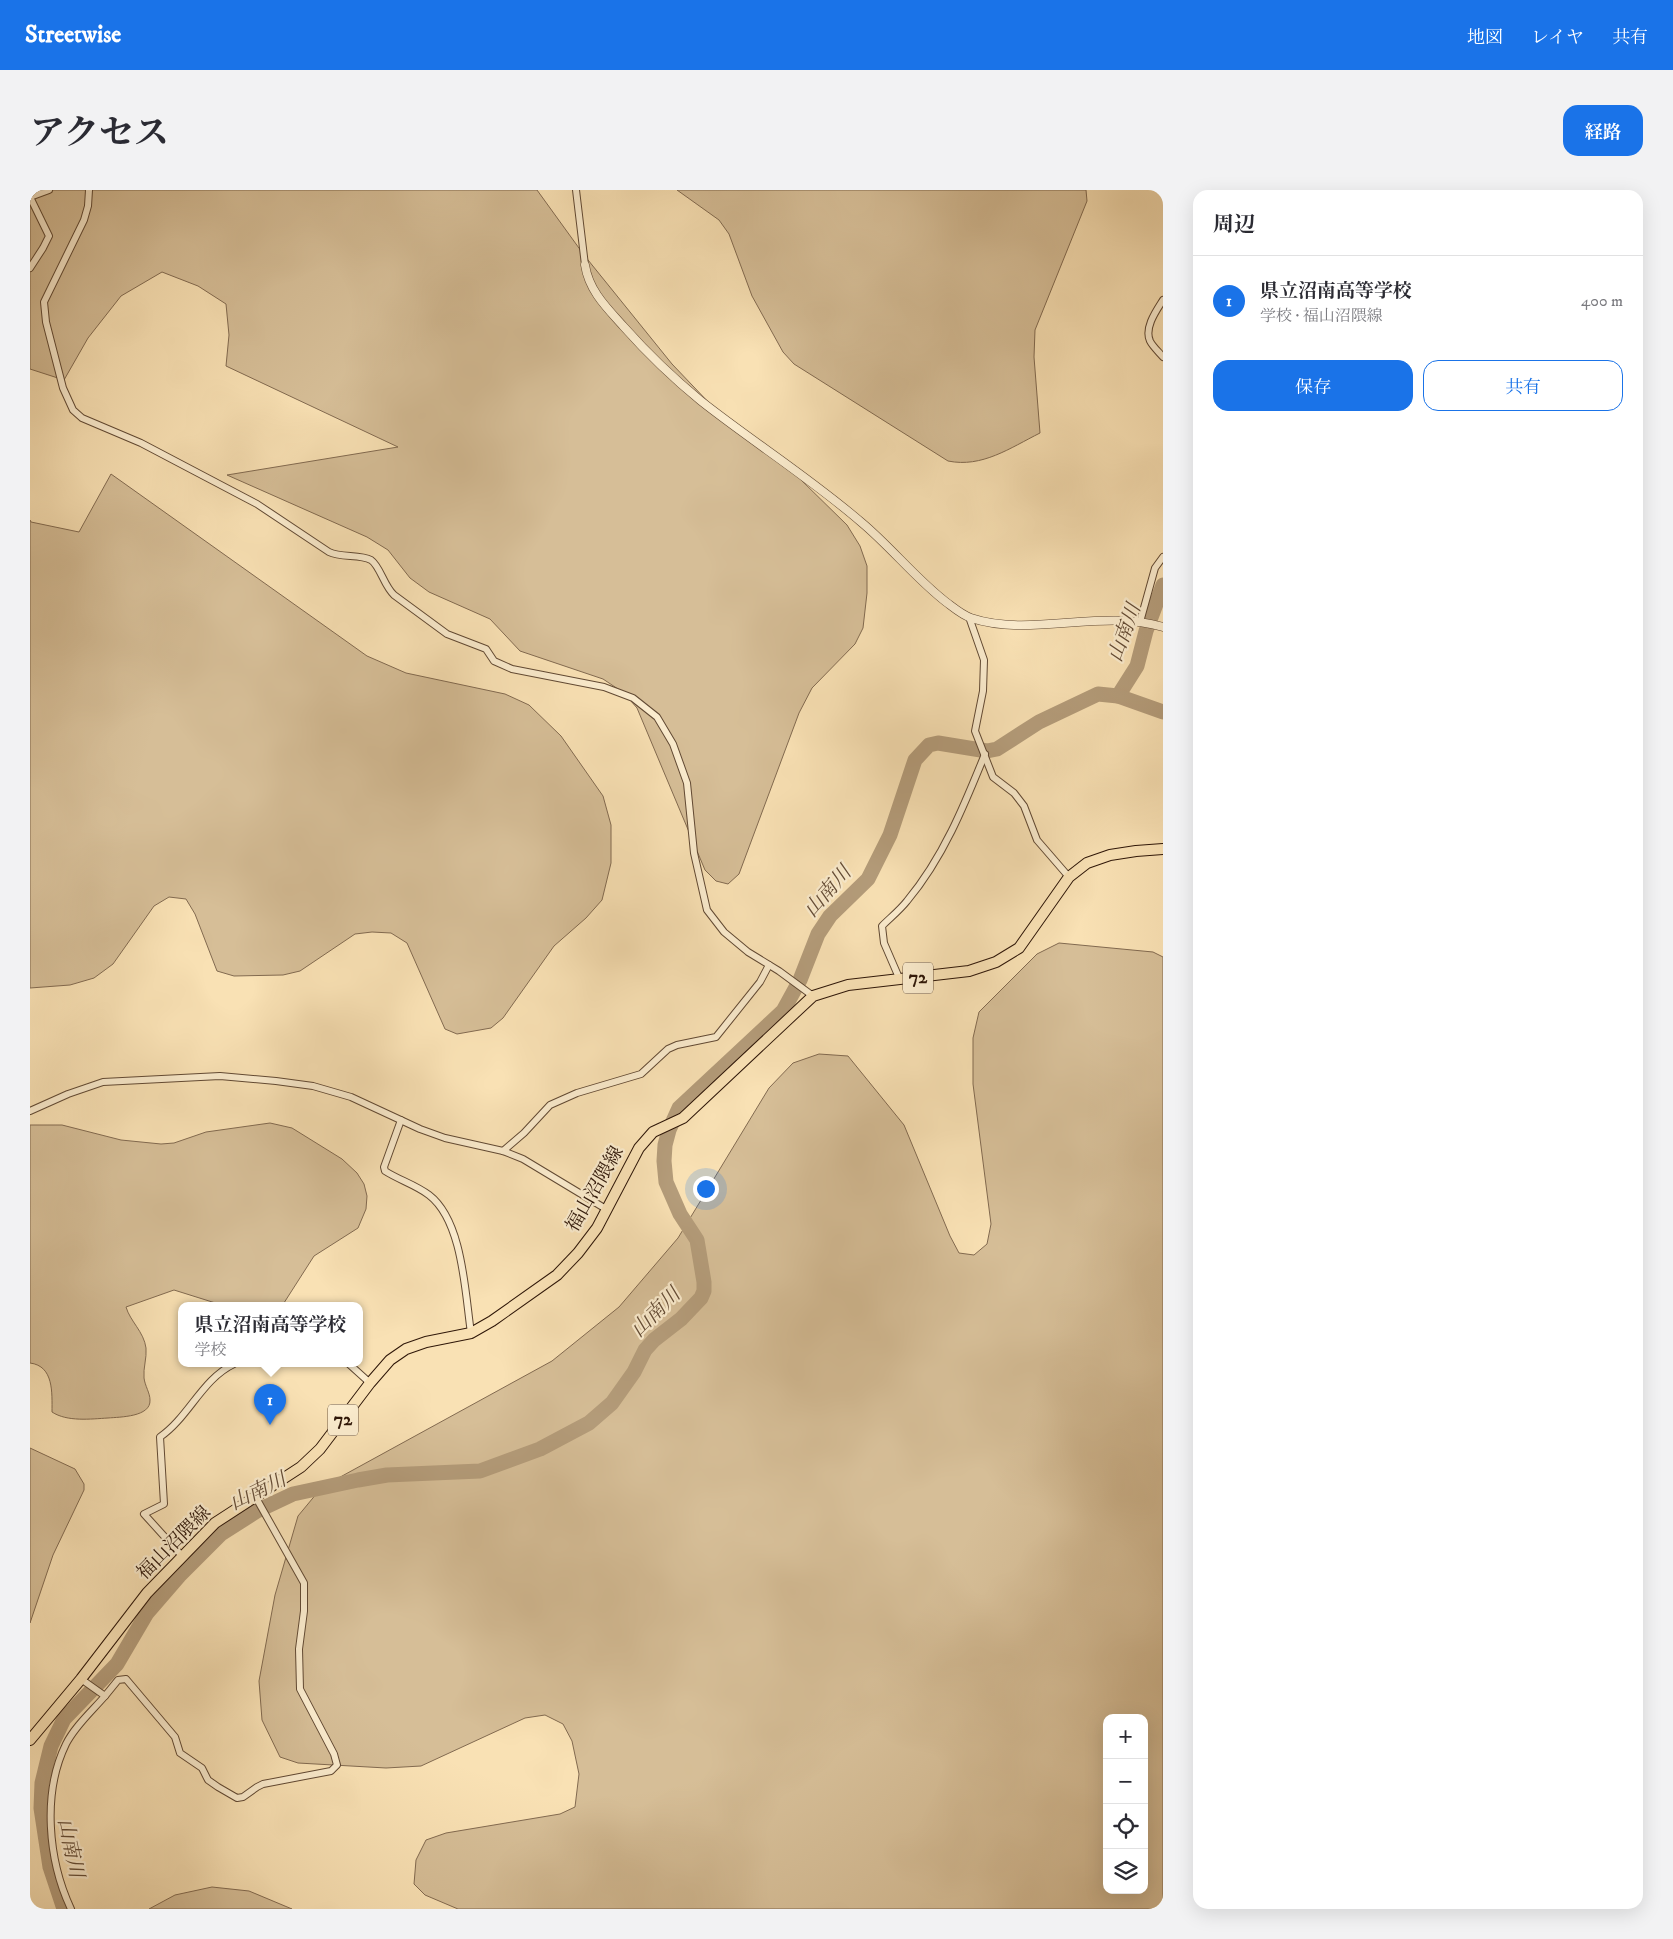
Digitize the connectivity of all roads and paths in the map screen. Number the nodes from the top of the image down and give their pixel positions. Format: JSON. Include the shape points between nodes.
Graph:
{"nodes":[{"id":1,"x":48,"y":190,"type":"edge"},
{"id":2,"x":89,"y":190,"type":"edge"},
{"id":3,"x":576,"y":190,"type":"edge"},
{"id":4,"x":30,"y":197,"type":"edge"},
{"id":5,"x":585,"y":265,"type":"joint"},
{"id":6,"x":30,"y":268,"type":"edge"},
{"id":7,"x":1163,"y":300,"type":"edge"},
{"id":8,"x":1163,"y":357,"type":"edge"},
{"id":9,"x":1163,"y":557,"type":"edge"},
{"id":10,"x":969,"y":617,"type":"junction"},
{"id":11,"x":1140,"y":622,"type":"junction"},
{"id":12,"x":1163,"y":627,"type":"edge"},
{"id":13,"x":985,"y":754,"type":"junction"},
{"id":14,"x":1163,"y":849,"type":"edge"},
{"id":15,"x":1069,"y":877,"type":"junction"},
{"id":16,"x":769,"y":966,"type":"junction"},
{"id":17,"x":900,"y":980,"type":"junction"},
{"id":18,"x":813,"y":996,"type":"junction"},
{"id":19,"x":30,"y":1111,"type":"edge"},
{"id":20,"x":401,"y":1120,"type":"junction"},
{"id":21,"x":503,"y":1151,"type":"junction"},
{"id":22,"x":606,"y":1209,"type":"junction"},
{"id":23,"x":471,"y":1333,"type":"junction"},
{"id":24,"x":230,"y":1367,"type":"edge"},
{"id":25,"x":352,"y":1367,"type":"edge"},
{"id":26,"x":370,"y":1383,"type":"junction"},
{"id":27,"x":256,"y":1498,"type":"junction"},
{"id":28,"x":182,"y":1556,"type":"junction"},
{"id":29,"x":86,"y":1682,"type":"junction"},
{"id":30,"x":104,"y":1695,"type":"junction"},
{"id":31,"x":30,"y":1740,"type":"edge"},
{"id":32,"x":71,"y":1909,"type":"edge"}],
"edges":[{"from":1,"to":4,"type":"street"},
{"from":2,"to":16,"type":"street","via":[[84,220],[44,302],[63,388],[73,410],[82,418],[141,443],[257,504],[329,552],[372,561],[394,595],[447,634],[486,649],[494,661],[512,670],[604,686],[639,702],[657,717],[673,744],[687,783],[694,853],[708,910],[724,932]]},
{"from":3,"to":5,"type":"street"},
{"from":4,"to":6,"type":"street","via":[[49,236]]},
{"from":5,"to":10,"type":"street","via":[[591,286],[601,302],[664,369],[701,401],[836,501],[871,530],[930,590]]},
{"from":7,"to":8,"type":"street","via":[[1149,331],[1150,341]]},
{"from":9,"to":11,"type":"street","via":[[1155,568]]},
{"from":10,"to":11,"type":"street","via":[[1004,625],[1111,620]]},
{"from":10,"to":13,"type":"street","via":[[984,660],[983,691],[975,730]]},
{"from":11,"to":12,"type":"street"},
{"from":13,"to":15,"type":"street","via":[[993,777],[1014,793],[1024,806],[1037,840]]},
{"from":13,"to":17,"type":"street","via":[[941,851],[906,903],[882,926],[884,943]]},
{"from":14,"to":15,"type":"main road","name":"福山沼隈線","number":"72","via":[[1110,855],[1087,863]]},
{"from":15,"to":17,"type":"main road","name":"福山沼隈線","number":"72","via":[[1019,948],[996,962],[969,971]]},
{"from":16,"to":18,"type":"street"},
{"from":16,"to":21,"type":"street","via":[[716,1038],[677,1045],[668,1049],[641,1074],[577,1093],[550,1105]]},
{"from":17,"to":18,"type":"main road","name":"福山沼隈線","number":"72","via":[[848,985]]},
{"from":18,"to":22,"type":"main road","name":"福山沼隈線","number":"72","via":[[683,1118],[653,1132],[639,1148]]},
{"from":19,"to":20,"type":"street","via":[[103,1082],[220,1076],[313,1086],[351,1097]]},
{"from":20,"to":21,"type":"street","via":[[445,1138]]},
{"from":20,"to":23,"type":"street","via":[[385,1171],[428,1194],[439,1204],[451,1226],[462,1271]]},
{"from":21,"to":22,"type":"street","via":[[523,1159]]},
{"from":22,"to":23,"type":"main road","name":"福山沼隈線","number":"72","via":[[583,1247],[557,1275]]},
{"from":23,"to":26,"type":"main road","name":"福山沼隈線","number":"72","via":[[406,1349],[390,1360]]},
{"from":24,"to":28,"type":"street","via":[[207,1384],[184,1414],[160,1437],[164,1504],[144,1514]]},
{"from":25,"to":26,"type":"street"},
{"from":26,"to":27,"type":"main road","name":"福山沼隈線","number":"72","via":[[320,1449],[301,1467]]},
{"from":27,"to":28,"type":"main road","name":"福山沼隈線","number":"72","via":[[215,1523]]},
{"from":27,"to":30,"type":"street","via":[[304,1583],[300,1689],[337,1766],[331,1771],[263,1784],[237,1798],[208,1780],[202,1768],[180,1753],[175,1737],[126,1679],[118,1680]]},
{"from":28,"to":29,"type":"main road","name":"福山沼隈線","number":"72","via":[[147,1593]]},
{"from":29,"to":30,"type":"street"},
{"from":29,"to":31,"type":"main road","name":"福山沼隈線","number":"72"},
{"from":30,"to":32,"type":"street","via":[[66,1743],[52,1795],[49,1817],[57,1864]]}]}
